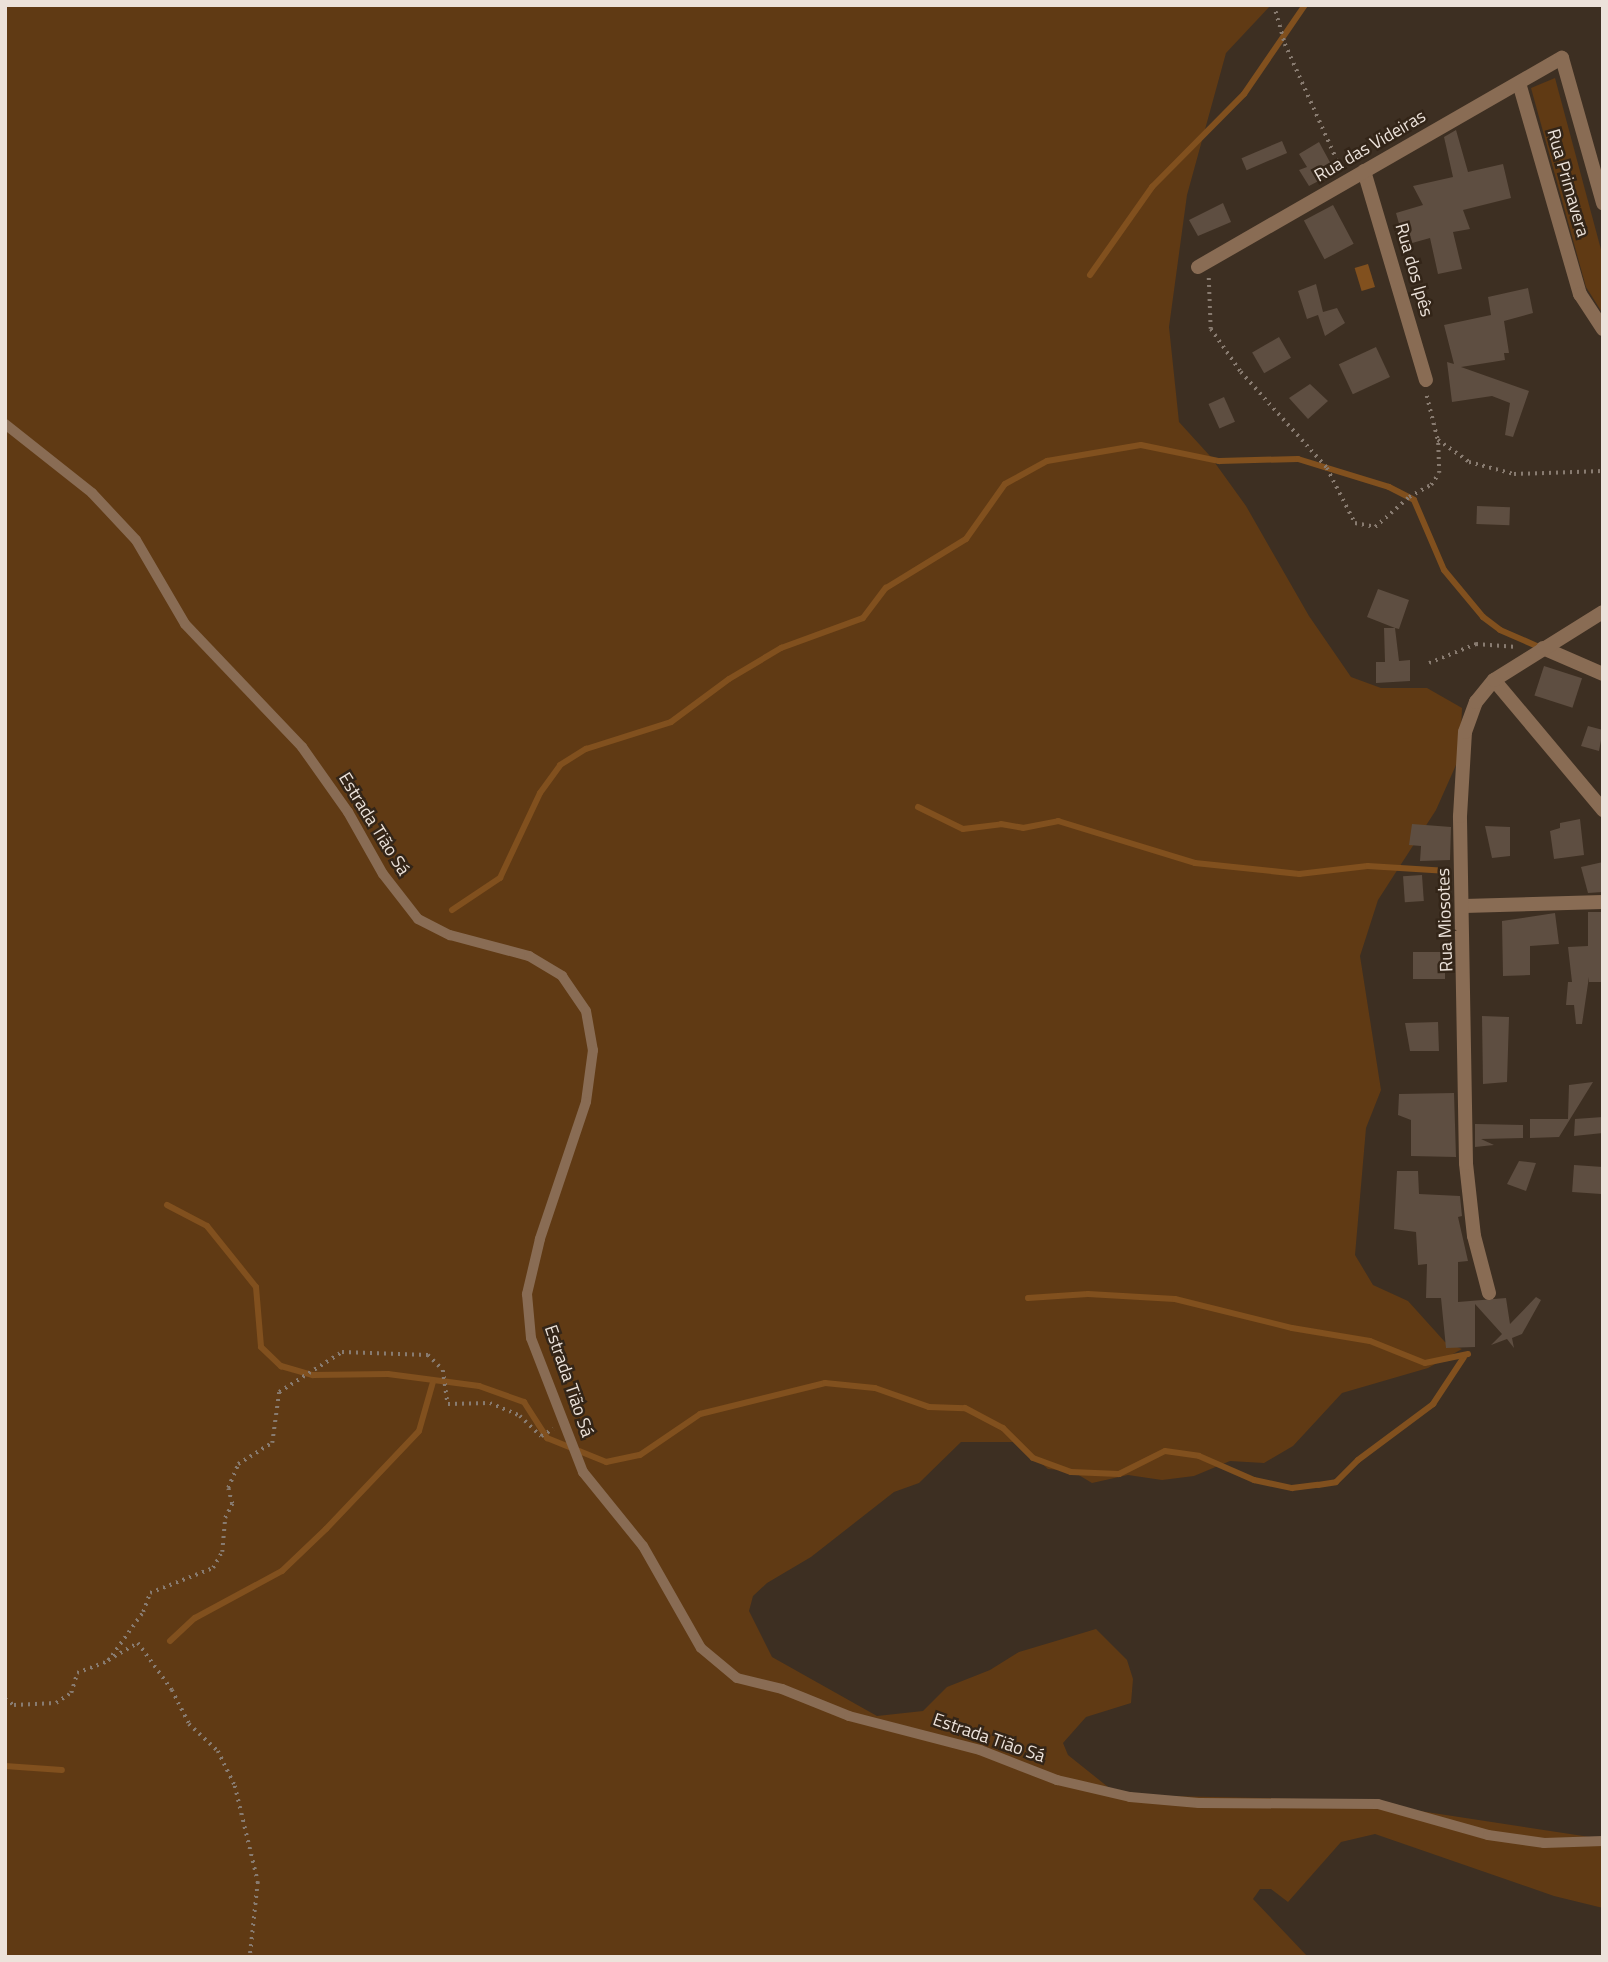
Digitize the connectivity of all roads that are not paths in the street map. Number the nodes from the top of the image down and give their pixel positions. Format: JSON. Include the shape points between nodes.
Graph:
{"nodes":[{"id":1,"x":1562,"y":58,"type":"joint"},
{"id":2,"x":1519,"y":83,"type":"junction"},
{"id":3,"x":1364,"y":171,"type":"junction"},
{"id":4,"x":1603,"y":203,"type":"edge"},
{"id":5,"x":1201,"y":264,"type":"road end"},
{"id":6,"x":1603,"y":329,"type":"edge"},
{"id":7,"x":1426,"y":380,"type":"road end"},
{"id":8,"x":5,"y":424,"type":"edge"},
{"id":9,"x":1603,"y":612,"type":"edge"},
{"id":10,"x":1539,"y":651,"type":"junction"},
{"id":11,"x":1603,"y":674,"type":"edge"},
{"id":12,"x":1494,"y":680,"type":"junction"},
{"id":13,"x":1603,"y":810,"type":"edge"},
{"id":14,"x":1603,"y":902,"type":"edge"},
{"id":15,"x":1464,"y":906,"type":"junction"},
{"id":16,"x":1489,"y":1293,"type":"dead end"},
{"id":17,"x":1603,"y":1841,"type":"edge"}],
"edges":[{"from":1,"to":2,"type":"street","name":"Rua das Videiras"},
{"from":1,"to":4,"type":"street","name":"Rua Primavera"},
{"from":2,"to":3,"type":"street","name":"Rua das Videiras"},
{"from":2,"to":6,"type":"street","name":"Rua Primavera","via":[[1580,293]]},
{"from":3,"to":5,"type":"street","name":"Rua das Videiras"},
{"from":3,"to":7,"type":"street","name":"Rua dos Ipês"},
{"from":8,"to":17,"type":"lane","name":"Estrada Tião Sá","via":[[92,493],[136,540],[186,624],[302,747],[348,812],[383,874],[418,919],[450,935],[528,956],[562,976],[586,1011],[593,1050],[586,1102],[527,1294],[531,1338],[583,1472],[643,1546],[701,1648],[737,1678],[782,1689],[849,1716],[980,1750],[1057,1780],[1130,1797],[1199,1803],[1378,1804],[1488,1835],[1544,1843]]},
{"from":9,"to":10,"type":"street","name":"Rua Miosotes"},
{"from":10,"to":11,"type":"street"},
{"from":10,"to":12,"type":"street","name":"Rua Miosotes"},
{"from":12,"to":13,"type":"street"},
{"from":12,"to":15,"type":"street","name":"Rua Miosotes","via":[[1476,702],[1465,732],[1460,816]]},
{"from":14,"to":15,"type":"street"},
{"from":15,"to":16,"type":"street","name":"Rua Miosotes","via":[[1466,1163],[1474,1236]]}]}
